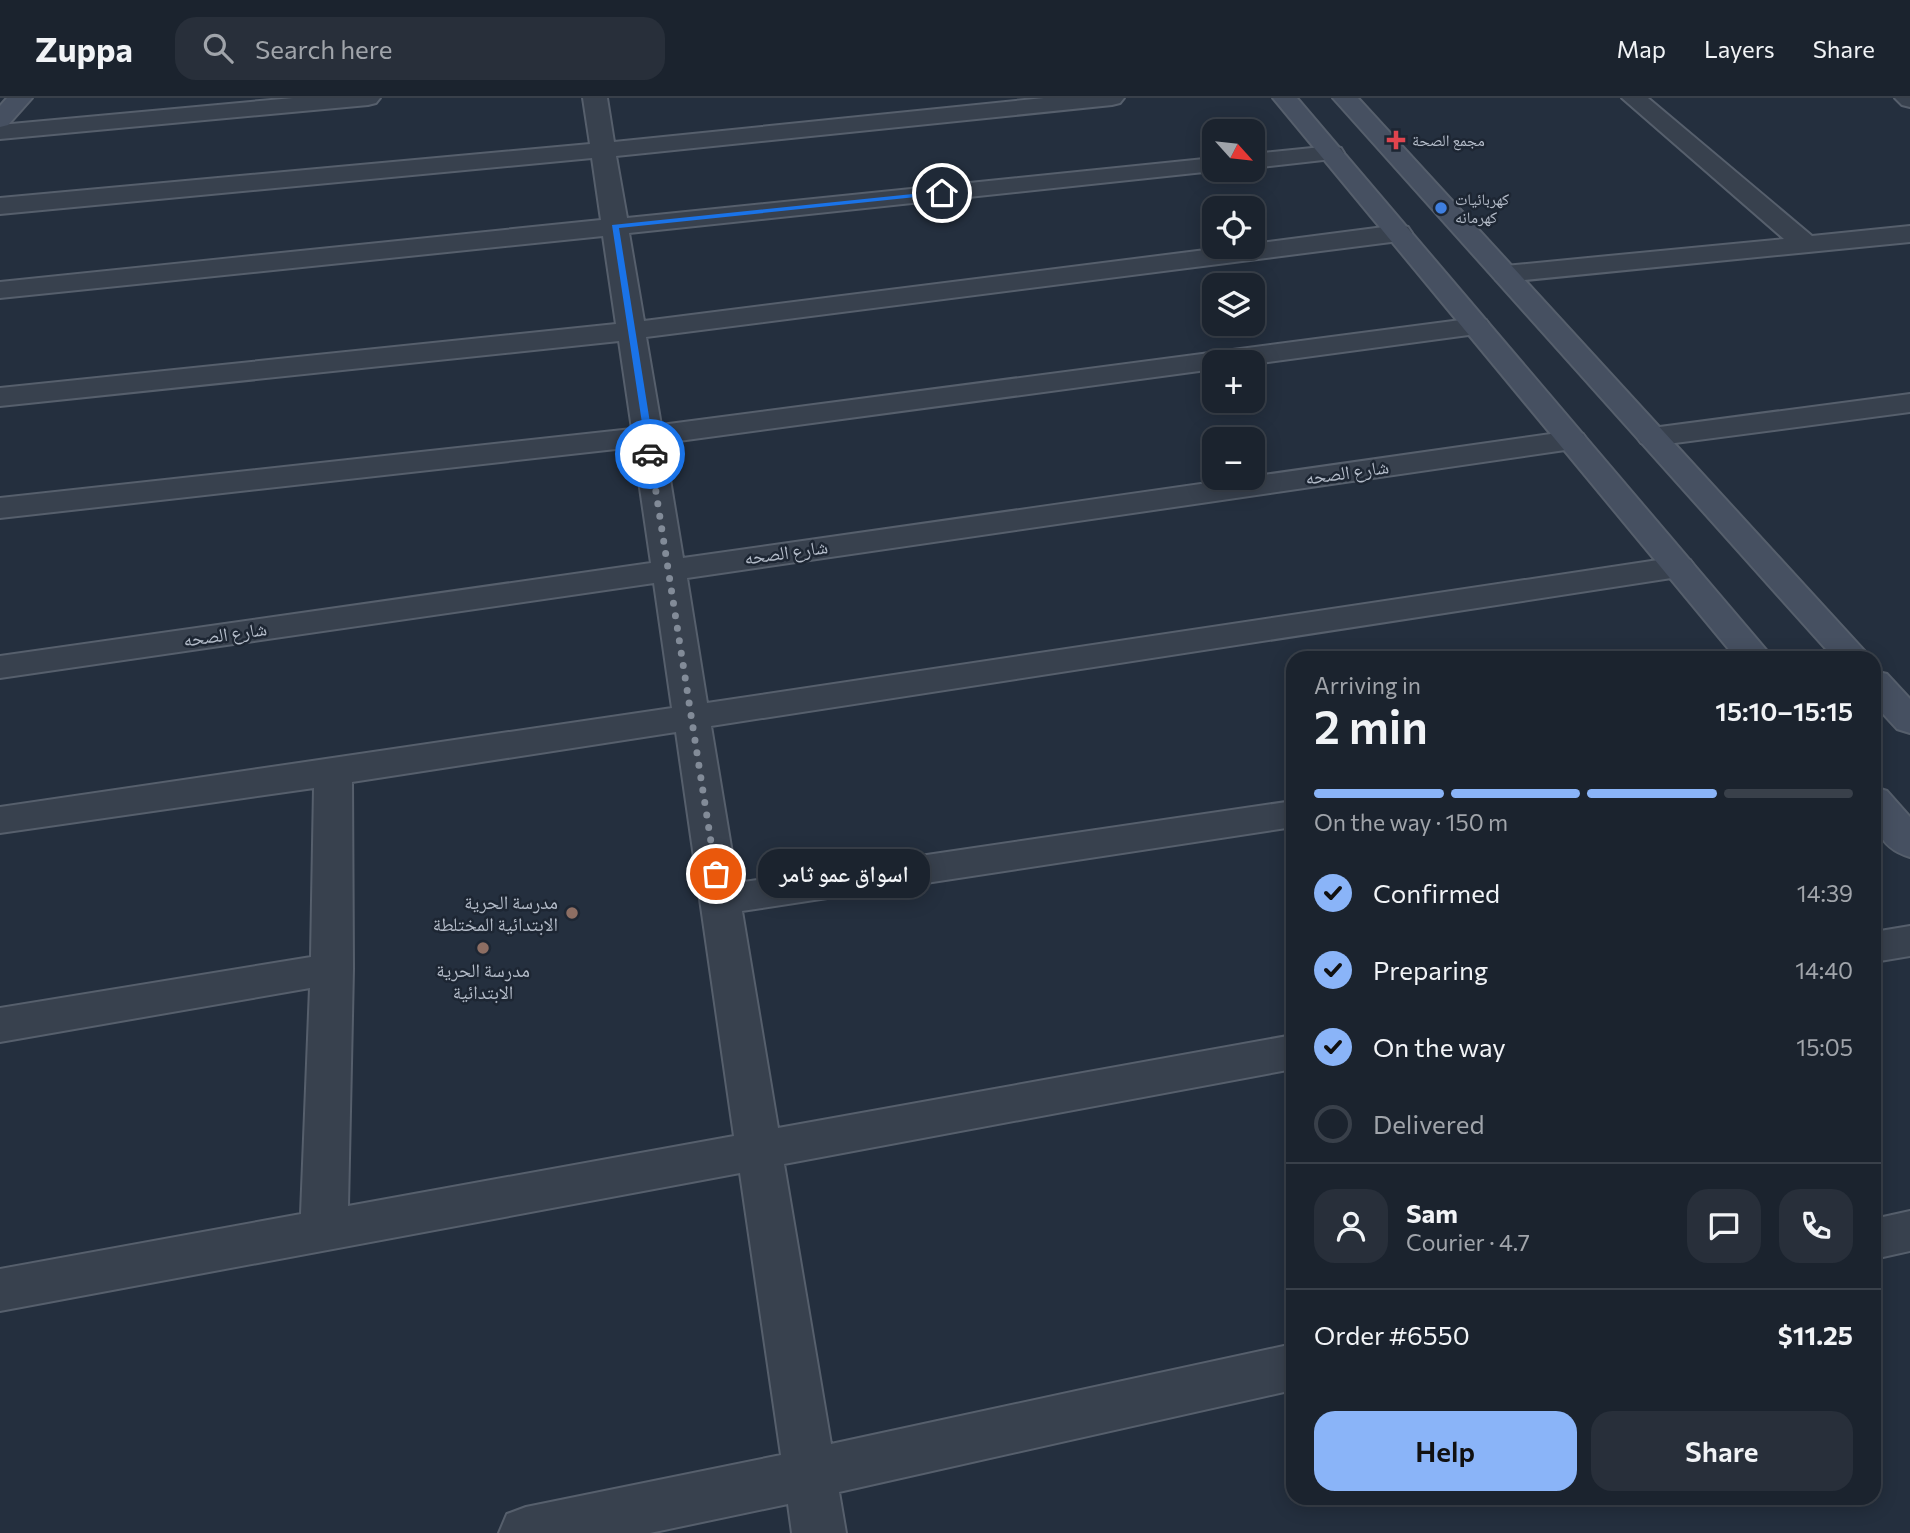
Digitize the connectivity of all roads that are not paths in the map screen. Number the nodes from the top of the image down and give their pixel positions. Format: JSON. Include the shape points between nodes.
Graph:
{"nodes":[{"id":1,"x":20,"y":98,"type":"edge"},
{"id":2,"x":368,"y":98,"type":"edge"},
{"id":3,"x":595,"y":98,"type":"edge"},
{"id":4,"x":1112,"y":98,"type":"edge"},
{"id":5,"x":1285,"y":98,"type":"edge"},
{"id":6,"x":1345,"y":98,"type":"edge"},
{"id":7,"x":1634,"y":98,"type":"edge"},
{"id":8,"x":0,"y":120,"type":"edge"},
{"id":9,"x":0,"y":132,"type":"edge"},
{"id":10,"x":603,"y":150,"type":"junction"},
{"id":11,"x":1332,"y":153,"type":"junction"},
{"id":12,"x":1265,"y":160,"type":"edge"},
{"id":13,"x":1202,"y":166,"type":"edge"},
{"id":14,"x":1402,"y":197,"type":"junction"},
{"id":15,"x":0,"y":206,"type":"edge"},
{"id":16,"x":615,"y":226,"type":"junction"},
{"id":17,"x":1399,"y":233,"type":"junction"},
{"id":18,"x":1910,"y":234,"type":"edge"},
{"id":19,"x":1806,"y":244,"type":"junction"},
{"id":20,"x":1505,"y":274,"type":"junction"},
{"id":21,"x":0,"y":290,"type":"edge"},
{"id":22,"x":1476,"y":326,"type":"junction"},
{"id":23,"x":631,"y":331,"type":"junction"},
{"id":24,"x":0,"y":397,"type":"edge"},
{"id":25,"x":1910,"y":403,"type":"edge"},
{"id":26,"x":648,"y":436,"type":"junction"},
{"id":27,"x":1652,"y":436,"type":"junction"},
{"id":28,"x":1572,"y":440,"type":"junction"},
{"id":29,"x":0,"y":508,"type":"edge"},
{"id":30,"x":1678,"y":567,"type":"junction"},
{"id":31,"x":668,"y":569,"type":"junction"},
{"id":32,"x":1749,"y":651,"type":"edge"},
{"id":33,"x":1847,"y":651,"type":"edge"},
{"id":34,"x":0,"y":667,"type":"edge"},
{"id":35,"x":1881,"y":690,"type":"edge"},
{"id":36,"x":691,"y":717,"type":"junction"},
{"id":37,"x":1910,"y":721,"type":"edge"},
{"id":38,"x":332,"y":772,"type":"junction"},
{"id":39,"x":1881,"y":808,"type":"edge"},
{"id":40,"x":1286,"y":815,"type":"edge"},
{"id":41,"x":0,"y":820,"type":"edge"},
{"id":42,"x":1910,"y":843,"type":"edge"},
{"id":43,"x":720,"y":900,"type":"junction"},
{"id":44,"x":1910,"y":941,"type":"edge"},
{"id":45,"x":1881,"y":946,"type":"edge"},
{"id":46,"x":332,"y":969,"type":"junction"},
{"id":47,"x":0,"y":1025,"type":"edge"},
{"id":48,"x":1286,"y":1053,"type":"edge"},
{"id":49,"x":758,"y":1148,"type":"junction"},
{"id":50,"x":324,"y":1230,"type":"junction"},
{"id":51,"x":1910,"y":1231,"type":"edge"},
{"id":52,"x":1881,"y":1237,"type":"edge"},
{"id":53,"x":0,"y":1290,"type":"edge"},
{"id":54,"x":1286,"y":1369,"type":"edge"},
{"id":55,"x":810,"y":1474,"type":"junction"},
{"id":56,"x":526,"y":1533,"type":"edge"},
{"id":57,"x":819,"y":1533,"type":"edge"}],
"edges":[{"from":1,"to":8,"type":"street"},
{"from":2,"to":9,"type":"street"},
{"from":3,"to":10,"type":"street"},
{"from":4,"to":10,"type":"street"},
{"from":5,"to":11,"type":"street"},
{"from":6,"to":14,"type":"street"},
{"from":7,"to":19,"type":"street"},
{"from":10,"to":15,"type":"street"},
{"from":10,"to":16,"type":"street"},
{"from":11,"to":12,"type":"street"},
{"from":11,"to":14,"type":"street"},
{"from":13,"to":16,"type":"street"},
{"from":14,"to":17,"type":"street"},
{"from":14,"to":20,"type":"street"},
{"from":16,"to":21,"type":"street"},
{"from":16,"to":23,"type":"street"},
{"from":17,"to":22,"type":"street"},
{"from":17,"to":23,"type":"street"},
{"from":18,"to":19,"type":"street"},
{"from":19,"to":20,"type":"street"},
{"from":20,"to":27,"type":"street"},
{"from":22,"to":26,"type":"street"},
{"from":22,"to":28,"type":"street"},
{"from":23,"to":24,"type":"street"},
{"from":23,"to":26,"type":"street"},
{"from":25,"to":27,"type":"street"},
{"from":26,"to":29,"type":"street"},
{"from":26,"to":31,"type":"street"},
{"from":27,"to":33,"type":"street"},
{"from":28,"to":30,"type":"street"},
{"from":28,"to":31,"type":"street","name":"شارع الصحه"},
{"from":30,"to":32,"type":"street"},
{"from":30,"to":36,"type":"street"},
{"from":31,"to":34,"type":"street","name":"شارع الصحه"},
{"from":31,"to":36,"type":"street"},
{"from":35,"to":37,"type":"street"},
{"from":36,"to":38,"type":"street"},
{"from":36,"to":43,"type":"street"},
{"from":38,"to":41,"type":"street"},
{"from":38,"to":46,"type":"street"},
{"from":39,"to":42,"type":"street"},
{"from":40,"to":43,"type":"street"},
{"from":43,"to":49,"type":"street"},
{"from":44,"to":45,"type":"street"},
{"from":46,"to":47,"type":"street"},
{"from":46,"to":50,"type":"street"},
{"from":48,"to":49,"type":"street"},
{"from":49,"to":50,"type":"street"},
{"from":49,"to":55,"type":"street"},
{"from":50,"to":53,"type":"street"},
{"from":51,"to":52,"type":"street"},
{"from":54,"to":55,"type":"street"},
{"from":55,"to":56,"type":"street"},
{"from":55,"to":57,"type":"street"}]}
